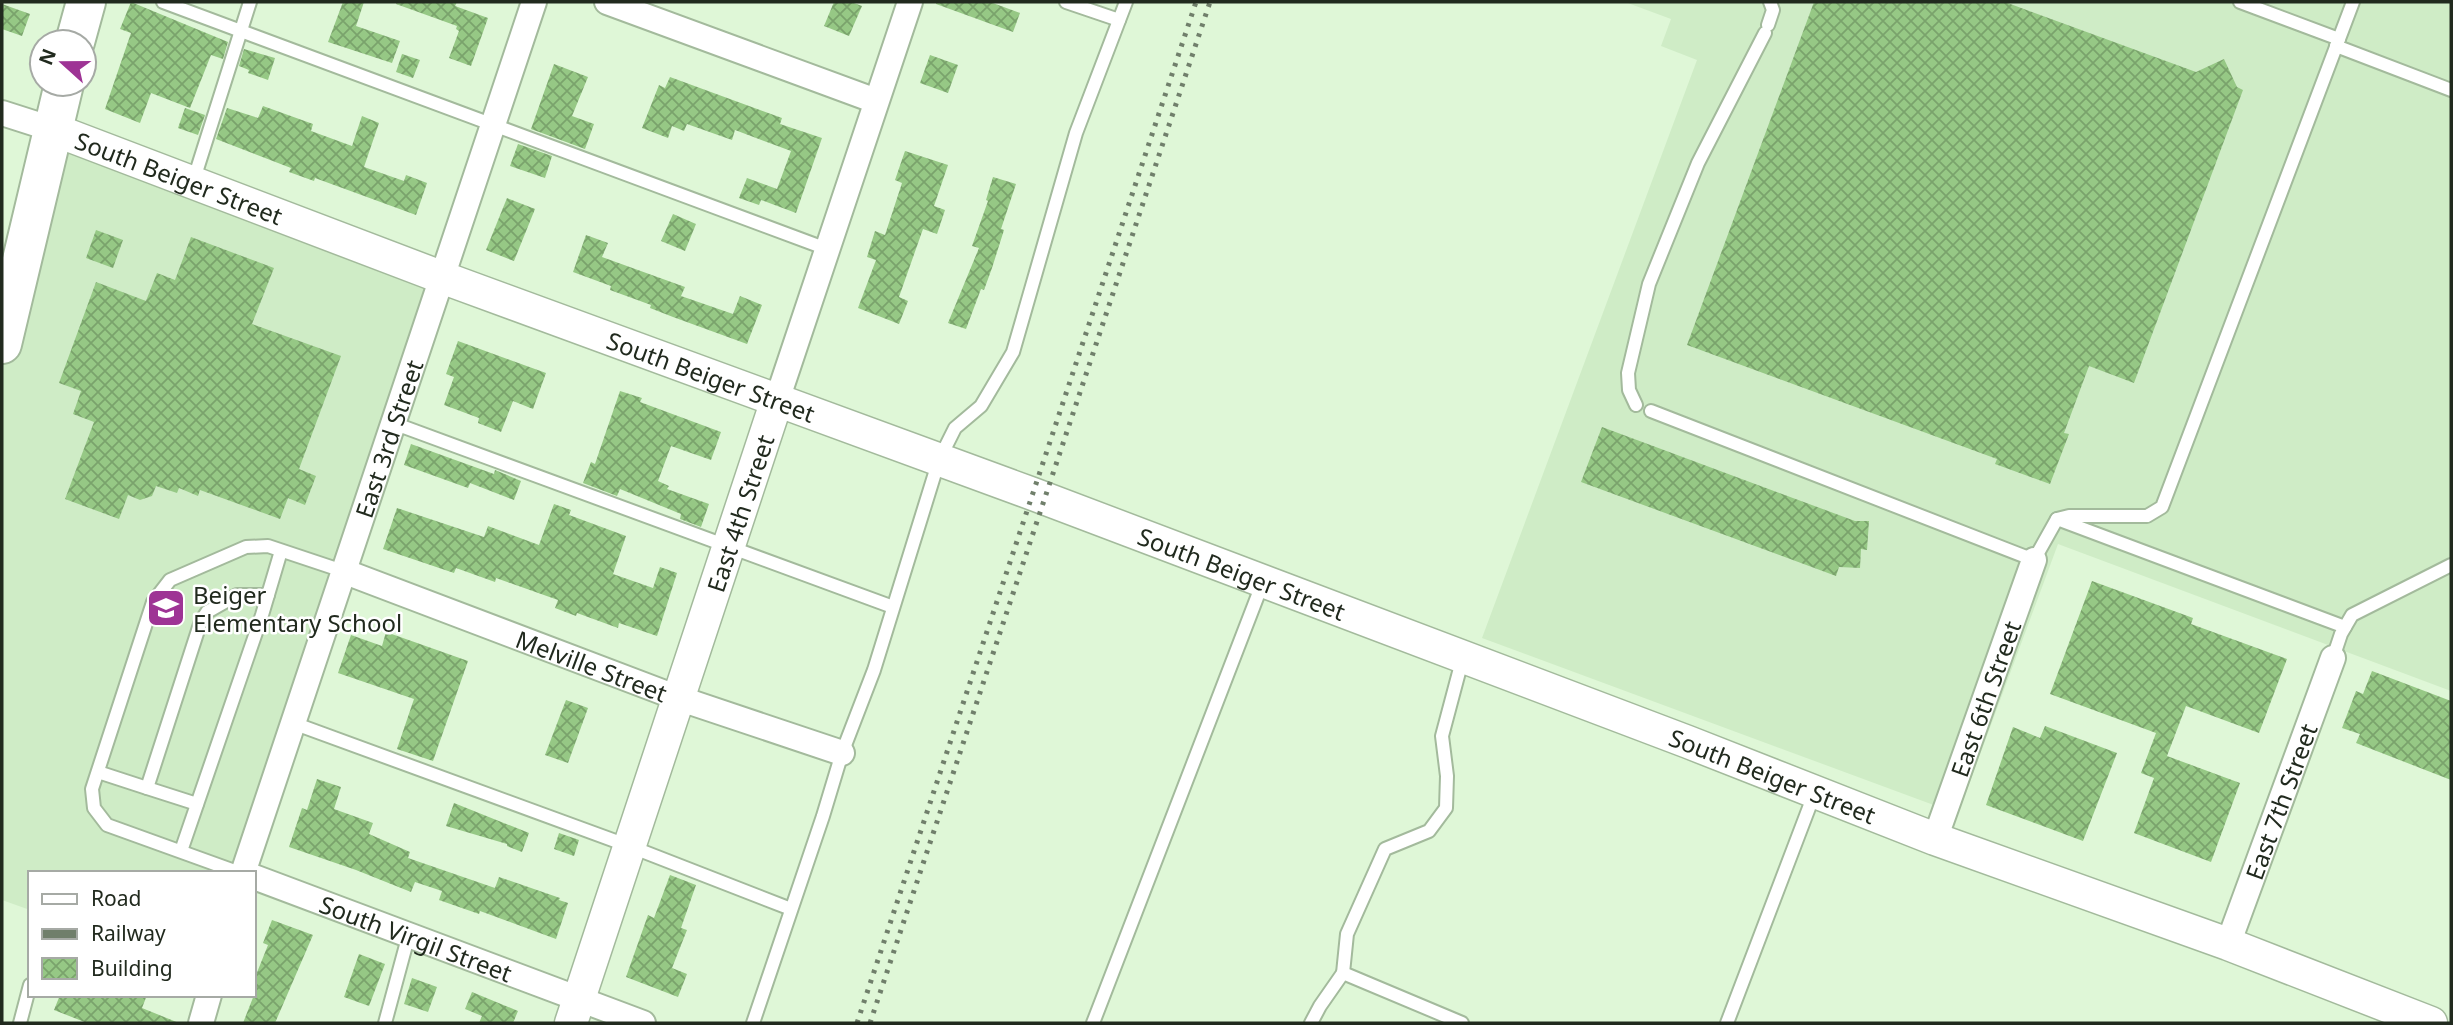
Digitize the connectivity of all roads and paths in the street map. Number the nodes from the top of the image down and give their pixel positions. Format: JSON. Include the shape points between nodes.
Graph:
{"nodes":[{"id":1,"x":86,"y":2,"type":"edge"},
{"id":2,"x":163,"y":2,"type":"edge"},
{"id":3,"x":250,"y":2,"type":"edge"},
{"id":4,"x":534,"y":2,"type":"edge"},
{"id":5,"x":607,"y":2,"type":"edge"},
{"id":6,"x":910,"y":2,"type":"edge"},
{"id":7,"x":1066,"y":2,"type":"edge"},
{"id":8,"x":1126,"y":2,"type":"edge"},
{"id":9,"x":1770,"y":2,"type":"edge"},
{"id":10,"x":2241,"y":2,"type":"edge"},
{"id":11,"x":2353,"y":2,"type":"edge"},
{"id":12,"x":1119,"y":20,"type":"junction"},
{"id":13,"x":79,"y":28,"type":"edge"},
{"id":14,"x":241,"y":32,"type":"junction"},
{"id":15,"x":2337,"y":42,"type":"junction"},
{"id":16,"x":2451,"y":90,"type":"edge"},
{"id":17,"x":60,"y":98,"type":"edge"},
{"id":18,"x":876,"y":102,"type":"junction"},
{"id":19,"x":2,"y":113,"type":"edge"},
{"id":20,"x":493,"y":124,"type":"junction"},
{"id":21,"x":52,"y":129,"type":"junction"},
{"id":22,"x":193,"y":182,"type":"junction"},
{"id":23,"x":827,"y":249,"type":"junction"},
{"id":24,"x":441,"y":277,"type":"junction"},
{"id":25,"x":2,"y":344,"type":"edge"},
{"id":26,"x":777,"y":400,"type":"junction"},
{"id":27,"x":1636,"y":405,"type":"dead end"},
{"id":28,"x":1651,"y":411,"type":"dead end"},
{"id":29,"x":393,"y":423,"type":"junction"},
{"id":30,"x":939,"y":460,"type":"junction"},
{"id":31,"x":2057,"y":519,"type":"junction"},
{"id":32,"x":729,"y":546,"type":"junction"},
{"id":33,"x":281,"y":551,"type":"junction"},
{"id":34,"x":2034,"y":559,"type":"junction"},
{"id":35,"x":2451,"y":565,"type":"edge"},
{"id":36,"x":343,"y":570,"type":"junction"},
{"id":37,"x":1263,"y":581,"type":"junction"},
{"id":38,"x":268,"y":595,"type":"junction"},
{"id":39,"x":893,"y":607,"type":"junction"},
{"id":40,"x":2345,"y":627,"type":"junction"},
{"id":41,"x":1463,"y":657,"type":"junction"},
{"id":42,"x":2333,"y":658,"type":"joint"},
{"id":43,"x":678,"y":698,"type":"junction"},
{"id":44,"x":293,"y":723,"type":"junction"},
{"id":45,"x":842,"y":753,"type":"junction"},
{"id":46,"x":97,"y":772,"type":"junction"},
{"id":47,"x":147,"y":788,"type":"junction"},
{"id":48,"x":1815,"y":792,"type":"junction"},
{"id":49,"x":197,"y":804,"type":"junction"},
{"id":50,"x":1935,"y":839,"type":"junction"},
{"id":51,"x":629,"y":846,"type":"junction"},
{"id":52,"x":181,"y":851,"type":"junction"},
{"id":53,"x":236,"y":871,"type":"edge"},
{"id":54,"x":243,"y":871,"type":"edge"},
{"id":55,"x":256,"y":878,"type":"edge"},
{"id":56,"x":791,"y":909,"type":"junction"},
{"id":57,"x":409,"y":934,"type":"junction"},
{"id":58,"x":2228,"y":944,"type":"junction"},
{"id":59,"x":1343,"y":973,"type":"junction"},
{"id":60,"x":28,"y":993,"type":"edge"},
{"id":61,"x":208,"y":997,"type":"edge"},
{"id":62,"x":575,"y":1011,"type":"edge"},
{"id":63,"x":2394,"y":1016,"type":"edge"},
{"id":64,"x":20,"y":1023,"type":"edge"},
{"id":65,"x":201,"y":1023,"type":"edge"},
{"id":66,"x":385,"y":1023,"type":"edge"},
{"id":67,"x":643,"y":1023,"type":"edge"},
{"id":68,"x":753,"y":1023,"type":"edge"},
{"id":69,"x":1093,"y":1023,"type":"edge"},
{"id":70,"x":1311,"y":1023,"type":"edge"},
{"id":71,"x":1462,"y":1023,"type":"edge"},
{"id":72,"x":1727,"y":1023,"type":"edge"},
{"id":73,"x":2431,"y":1023,"type":"edge"}],
"edges":[{"from":1,"to":13,"type":"main road"},
{"from":2,"to":14,"type":"lane"},
{"from":3,"to":14,"type":"lane"},
{"from":4,"to":20,"type":"street","name":"East 3rd Street"},
{"from":5,"to":18,"type":"street"},
{"from":6,"to":18,"type":"street","name":"East 4th Street"},
{"from":7,"to":12,"type":"lane"},
{"from":8,"to":12,"type":"lane"},
{"from":9,"to":27,"type":"lane","via":[[1773,10],[1767,29],[1698,163],[1649,284],[1628,373]]},
{"from":10,"to":15,"type":"lane"},
{"from":11,"to":15,"type":"lane"},
{"from":12,"to":30,"type":"lane","via":[[1076,133],[1013,352],[981,406],[955,428]]},
{"from":14,"to":20,"type":"lane"},
{"from":14,"to":22,"type":"lane"},
{"from":15,"to":16,"type":"lane"},
{"from":15,"to":31,"type":"lane","via":[[2162,507],[2147,516]]},
{"from":17,"to":21,"type":"main road"},
{"from":18,"to":23,"type":"street","name":"East 4th Street"},
{"from":19,"to":21,"type":"street"},
{"from":20,"to":23,"type":"lane"},
{"from":20,"to":24,"type":"street","name":"East 3rd Street"},
{"from":21,"to":22,"type":"street","name":"South Beiger Street"},
{"from":21,"to":25,"type":"main road"},
{"from":22,"to":24,"type":"street","name":"South Beiger Street"},
{"from":23,"to":26,"type":"street","name":"East 4th Street"},
{"from":24,"to":26,"type":"street","name":"South Beiger Street"},
{"from":24,"to":29,"type":"street","name":"East 3rd Street"},
{"from":26,"to":30,"type":"street","name":"South Beiger Street"},
{"from":26,"to":32,"type":"street","name":"East 4th Street"},
{"from":28,"to":34,"type":"lane"},
{"from":29,"to":32,"type":"lane"},
{"from":29,"to":36,"type":"street","name":"East 3rd Street"},
{"from":30,"to":37,"type":"street","name":"South Beiger Street"},
{"from":30,"to":39,"type":"lane"},
{"from":31,"to":34,"type":"lane"},
{"from":31,"to":40,"type":"lane"},
{"from":32,"to":39,"type":"lane"},
{"from":32,"to":43,"type":"street","name":"East 4th Street"},
{"from":33,"to":36,"type":"lane"},
{"from":33,"to":38,"type":"lane"},
{"from":33,"to":46,"type":"lane","via":[[246,547],[170,580],[153,601]]},
{"from":34,"to":50,"type":"street","name":"East 6th Street"},
{"from":35,"to":40,"type":"lane","via":[[2352,615]]},
{"from":36,"to":43,"type":"street","name":"Melville Street"},
{"from":36,"to":44,"type":"street","name":"East 3rd Street"},
{"from":37,"to":41,"type":"street","name":"South Beiger Street"},
{"from":37,"to":69,"type":"lane"},
{"from":38,"to":47,"type":"lane","via":[[237,595],[207,612],[201,621]]},
{"from":38,"to":49,"type":"lane"},
{"from":39,"to":45,"type":"lane"},
{"from":40,"to":42,"type":"lane"},
{"from":41,"to":48,"type":"street","name":"South Beiger Street"},
{"from":41,"to":59,"type":"lane","via":[[1442,736],[1446,808],[1429,831],[1385,849],[1347,934]]},
{"from":42,"to":58,"type":"street","name":"East 7th Street"},
{"from":43,"to":45,"type":"street","name":"Melville Street"},
{"from":43,"to":51,"type":"street","name":"East 4th Street"},
{"from":44,"to":51,"type":"lane"},
{"from":44,"to":54,"type":"street","name":"East 3rd Street"},
{"from":45,"to":56,"type":"lane"},
{"from":46,"to":47,"type":"lane"},
{"from":46,"to":52,"type":"lane","via":[[92,789],[94,808],[107,825]]},
{"from":47,"to":49,"type":"lane"},
{"from":48,"to":50,"type":"street","name":"South Beiger Street"},
{"from":48,"to":72,"type":"lane"},
{"from":49,"to":52,"type":"lane"},
{"from":50,"to":58,"type":"street","name":"South Beiger Street"},
{"from":51,"to":56,"type":"lane"},
{"from":51,"to":62,"type":"street","name":"East 4th Street"},
{"from":52,"to":53,"type":"lane"},
{"from":55,"to":57,"type":"street","name":"South Virgil Street"},
{"from":56,"to":68,"type":"lane"},
{"from":57,"to":62,"type":"street","name":"South Virgil Street"},
{"from":57,"to":66,"type":"lane"},
{"from":58,"to":63,"type":"street","name":"South Beiger Street"},
{"from":59,"to":70,"type":"lane"},
{"from":59,"to":71,"type":"lane"},
{"from":60,"to":64,"type":"lane"},
{"from":61,"to":65,"type":"street"},
{"from":62,"to":67,"type":"street","name":"South Virgil Street"},
{"from":63,"to":73,"type":"street","name":"South Beiger Street"}]}
